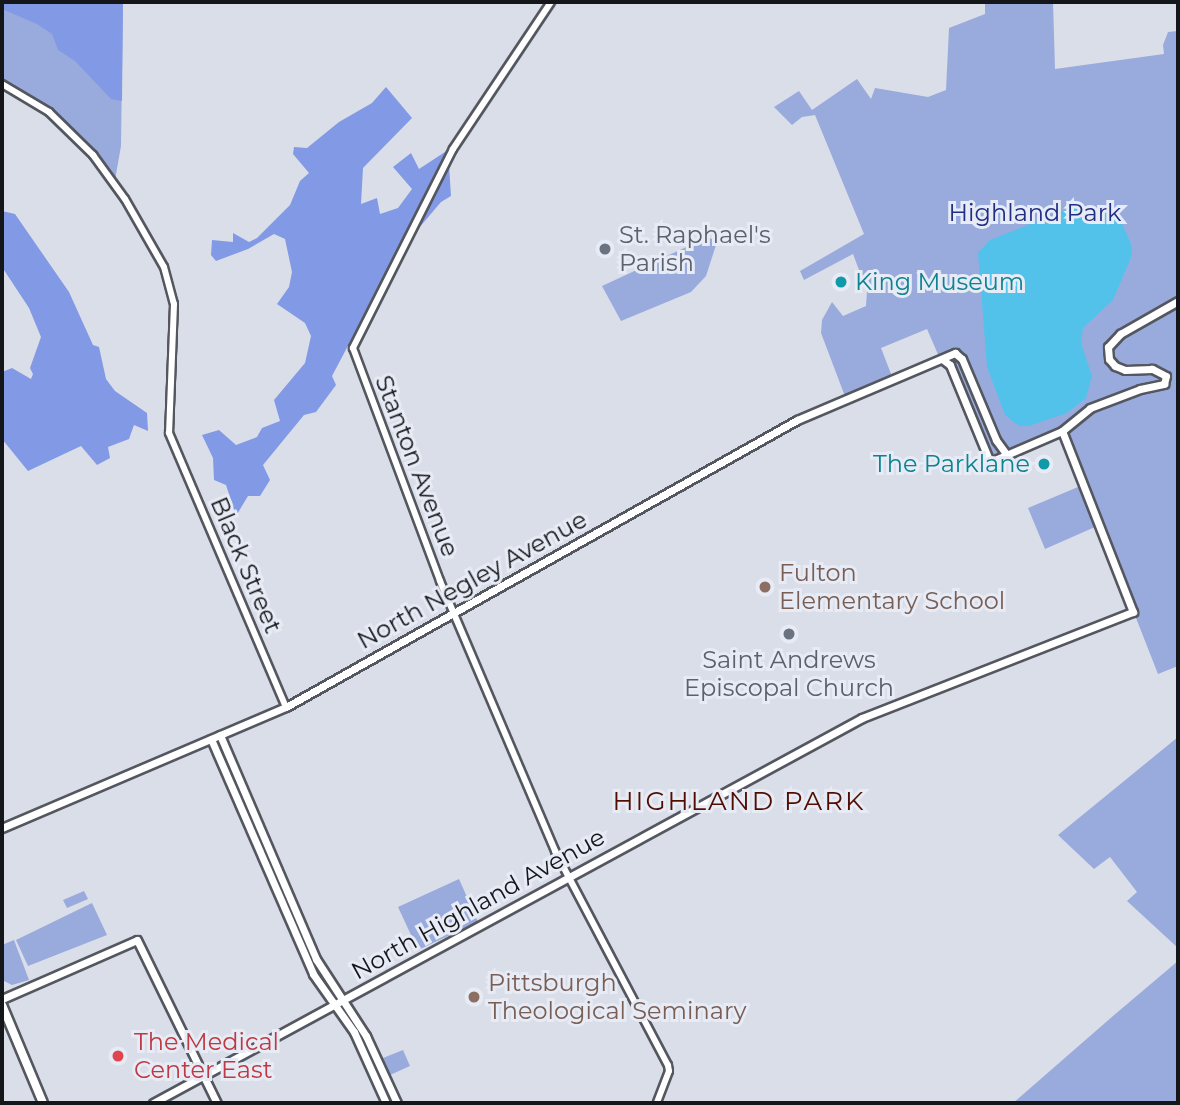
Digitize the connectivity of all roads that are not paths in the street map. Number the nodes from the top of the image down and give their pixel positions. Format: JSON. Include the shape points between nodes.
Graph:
{"nodes":[{"id":1,"x":551,"y":2,"type":"edge"},
{"id":2,"x":2,"y":84,"type":"edge"},
{"id":3,"x":1178,"y":301,"type":"edge"},
{"id":4,"x":942,"y":359,"type":"junction"},
{"id":5,"x":1157,"y":371,"type":"junction"},
{"id":6,"x":1113,"y":398,"type":"junction"},
{"id":7,"x":1062,"y":431,"type":"junction"},
{"id":8,"x":1007,"y":455,"type":"junction"},
{"id":9,"x":454,"y":613,"type":"junction"},
{"id":10,"x":286,"y":707,"type":"junction"},
{"id":11,"x":220,"y":735,"type":"junction"},
{"id":12,"x":211,"y":739,"type":"junction"},
{"id":13,"x":2,"y":828,"type":"edge"},
{"id":14,"x":567,"y":878,"type":"junction"},
{"id":15,"x":2,"y":999,"type":"edge"},
{"id":16,"x":339,"y":1002,"type":"junction"},
{"id":17,"x":2,"y":1005,"type":"edge"},
{"id":18,"x":205,"y":1075,"type":"junction"},
{"id":19,"x":43,"y":1103,"type":"edge"},
{"id":20,"x":153,"y":1103,"type":"edge"},
{"id":21,"x":217,"y":1103,"type":"edge"},
{"id":22,"x":386,"y":1103,"type":"edge"},
{"id":23,"x":397,"y":1103,"type":"edge"},
{"id":24,"x":657,"y":1103,"type":"edge"}],
"edges":[{"from":1,"to":9,"type":"street","name":"Stanton Avenue","via":[[453,149],[353,348]]},
{"from":2,"to":10,"type":"street","name":"Black Street","via":[[49,112],[93,155],[164,267],[174,304],[171,438]]},
{"from":3,"to":5,"type":"main road","via":[[1120,334],[1108,347],[1109,359],[1118,368]]},
{"from":4,"to":8,"type":"main road","name":"North Negley Avenue","via":[[955,353],[962,359],[996,440]]},
{"from":4,"to":8,"type":"main road","via":[[950,365],[990,462]]},
{"from":4,"to":9,"type":"main road","name":"North Negley Avenue","via":[[797,420]]},
{"from":5,"to":6,"type":"main road","via":[[1154,380]]},
{"from":5,"to":6,"type":"main road","via":[[1166,376],[1163,385]]},
{"from":6,"to":7,"type":"main road","via":[[1087,409]]},
{"from":7,"to":8,"type":"main road"},
{"from":7,"to":14,"type":"main road","name":"North Highland Avenue","via":[[1133,612],[862,718]]},
{"from":9,"to":10,"type":"main road","name":"North Negley Avenue"},
{"from":9,"to":14,"type":"street","name":"Stanton Avenue"},
{"from":10,"to":11,"type":"main road","name":"North Negley Avenue"},
{"from":11,"to":12,"type":"main road","name":"North Negley Avenue"},
{"from":11,"to":16,"type":"main road","via":[[316,959]]},
{"from":12,"to":13,"type":"main road","name":"North Negley Avenue"},
{"from":12,"to":16,"type":"main road","via":[[313,974]]},
{"from":14,"to":16,"type":"main road","name":"North Highland Avenue"},
{"from":14,"to":24,"type":"street","name":"Stanton Avenue","via":[[670,1071]]},
{"from":15,"to":18,"type":"main road","via":[[137,940]]},
{"from":16,"to":18,"type":"main road","name":"North Highland Avenue"},
{"from":16,"to":22,"type":"main road"},
{"from":16,"to":23,"type":"main road","via":[[366,1036]]},
{"from":17,"to":19,"type":"main road"},
{"from":18,"to":20,"type":"main road","name":"North Highland Avenue"},
{"from":18,"to":21,"type":"main road"}]}
